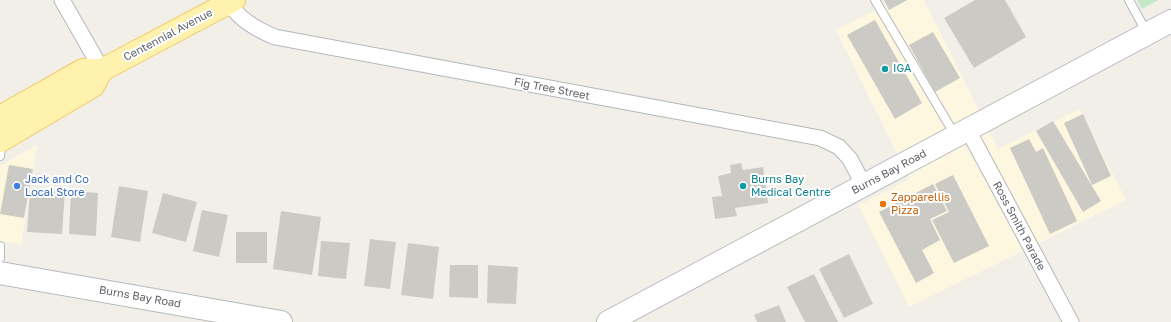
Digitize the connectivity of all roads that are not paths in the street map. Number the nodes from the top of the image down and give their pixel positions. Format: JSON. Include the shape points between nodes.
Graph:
{"nodes":[{"id":1,"x":62,"y":0,"type":"edge"},
{"id":2,"x":875,"y":0,"type":"edge"},
{"id":3,"x":1129,"y":0,"type":"edge"},
{"id":4,"x":231,"y":1,"type":"edge"},
{"id":5,"x":1171,"y":21,"type":"edge"},
{"id":6,"x":1148,"y":34,"type":"junction"},
{"id":7,"x":102,"y":70,"type":"junction"},
{"id":8,"x":0,"y":117,"type":"edge"},
{"id":9,"x":961,"y":133,"type":"junction"},
{"id":10,"x":1,"y":146,"type":"edge"},
{"id":11,"x":864,"y":186,"type":"junction"},
{"id":12,"x":0,"y":246,"type":"edge"},
{"id":13,"x":0,"y":258,"type":"edge"},
{"id":14,"x":0,"y":273,"type":"edge"},
{"id":15,"x":281,"y":322,"type":"edge"},
{"id":16,"x":608,"y":322,"type":"edge"},
{"id":17,"x":1070,"y":322,"type":"edge"}],
"edges":[{"from":1,"to":7,"type":"street"},
{"from":2,"to":9,"type":"lane"},
{"from":3,"to":6,"type":"lane"},
{"from":4,"to":7,"type":"main road","name":"Centennial Avenue"},
{"from":4,"to":11,"type":"street","name":"Fig Tree Street","via":[[250,24],[275,37],[820,138],[839,146],[850,159]]},
{"from":5,"to":6,"type":"street","name":"Burns Bay Road"},
{"from":6,"to":9,"type":"street","name":"Burns Bay Road"},
{"from":7,"to":8,"type":"main road","name":"Centennial Avenue","via":[[83,70]]},
{"from":7,"to":10,"type":"main road","via":[[93,86]]},
{"from":9,"to":11,"type":"street","name":"Burns Bay Road"},
{"from":9,"to":17,"type":"street","name":"Ross Smith Parade"},
{"from":11,"to":16,"type":"street","name":"Burns Bay Road"},
{"from":12,"to":13,"type":"lane"},
{"from":14,"to":15,"type":"street","name":"Burns Bay Road"}]}
